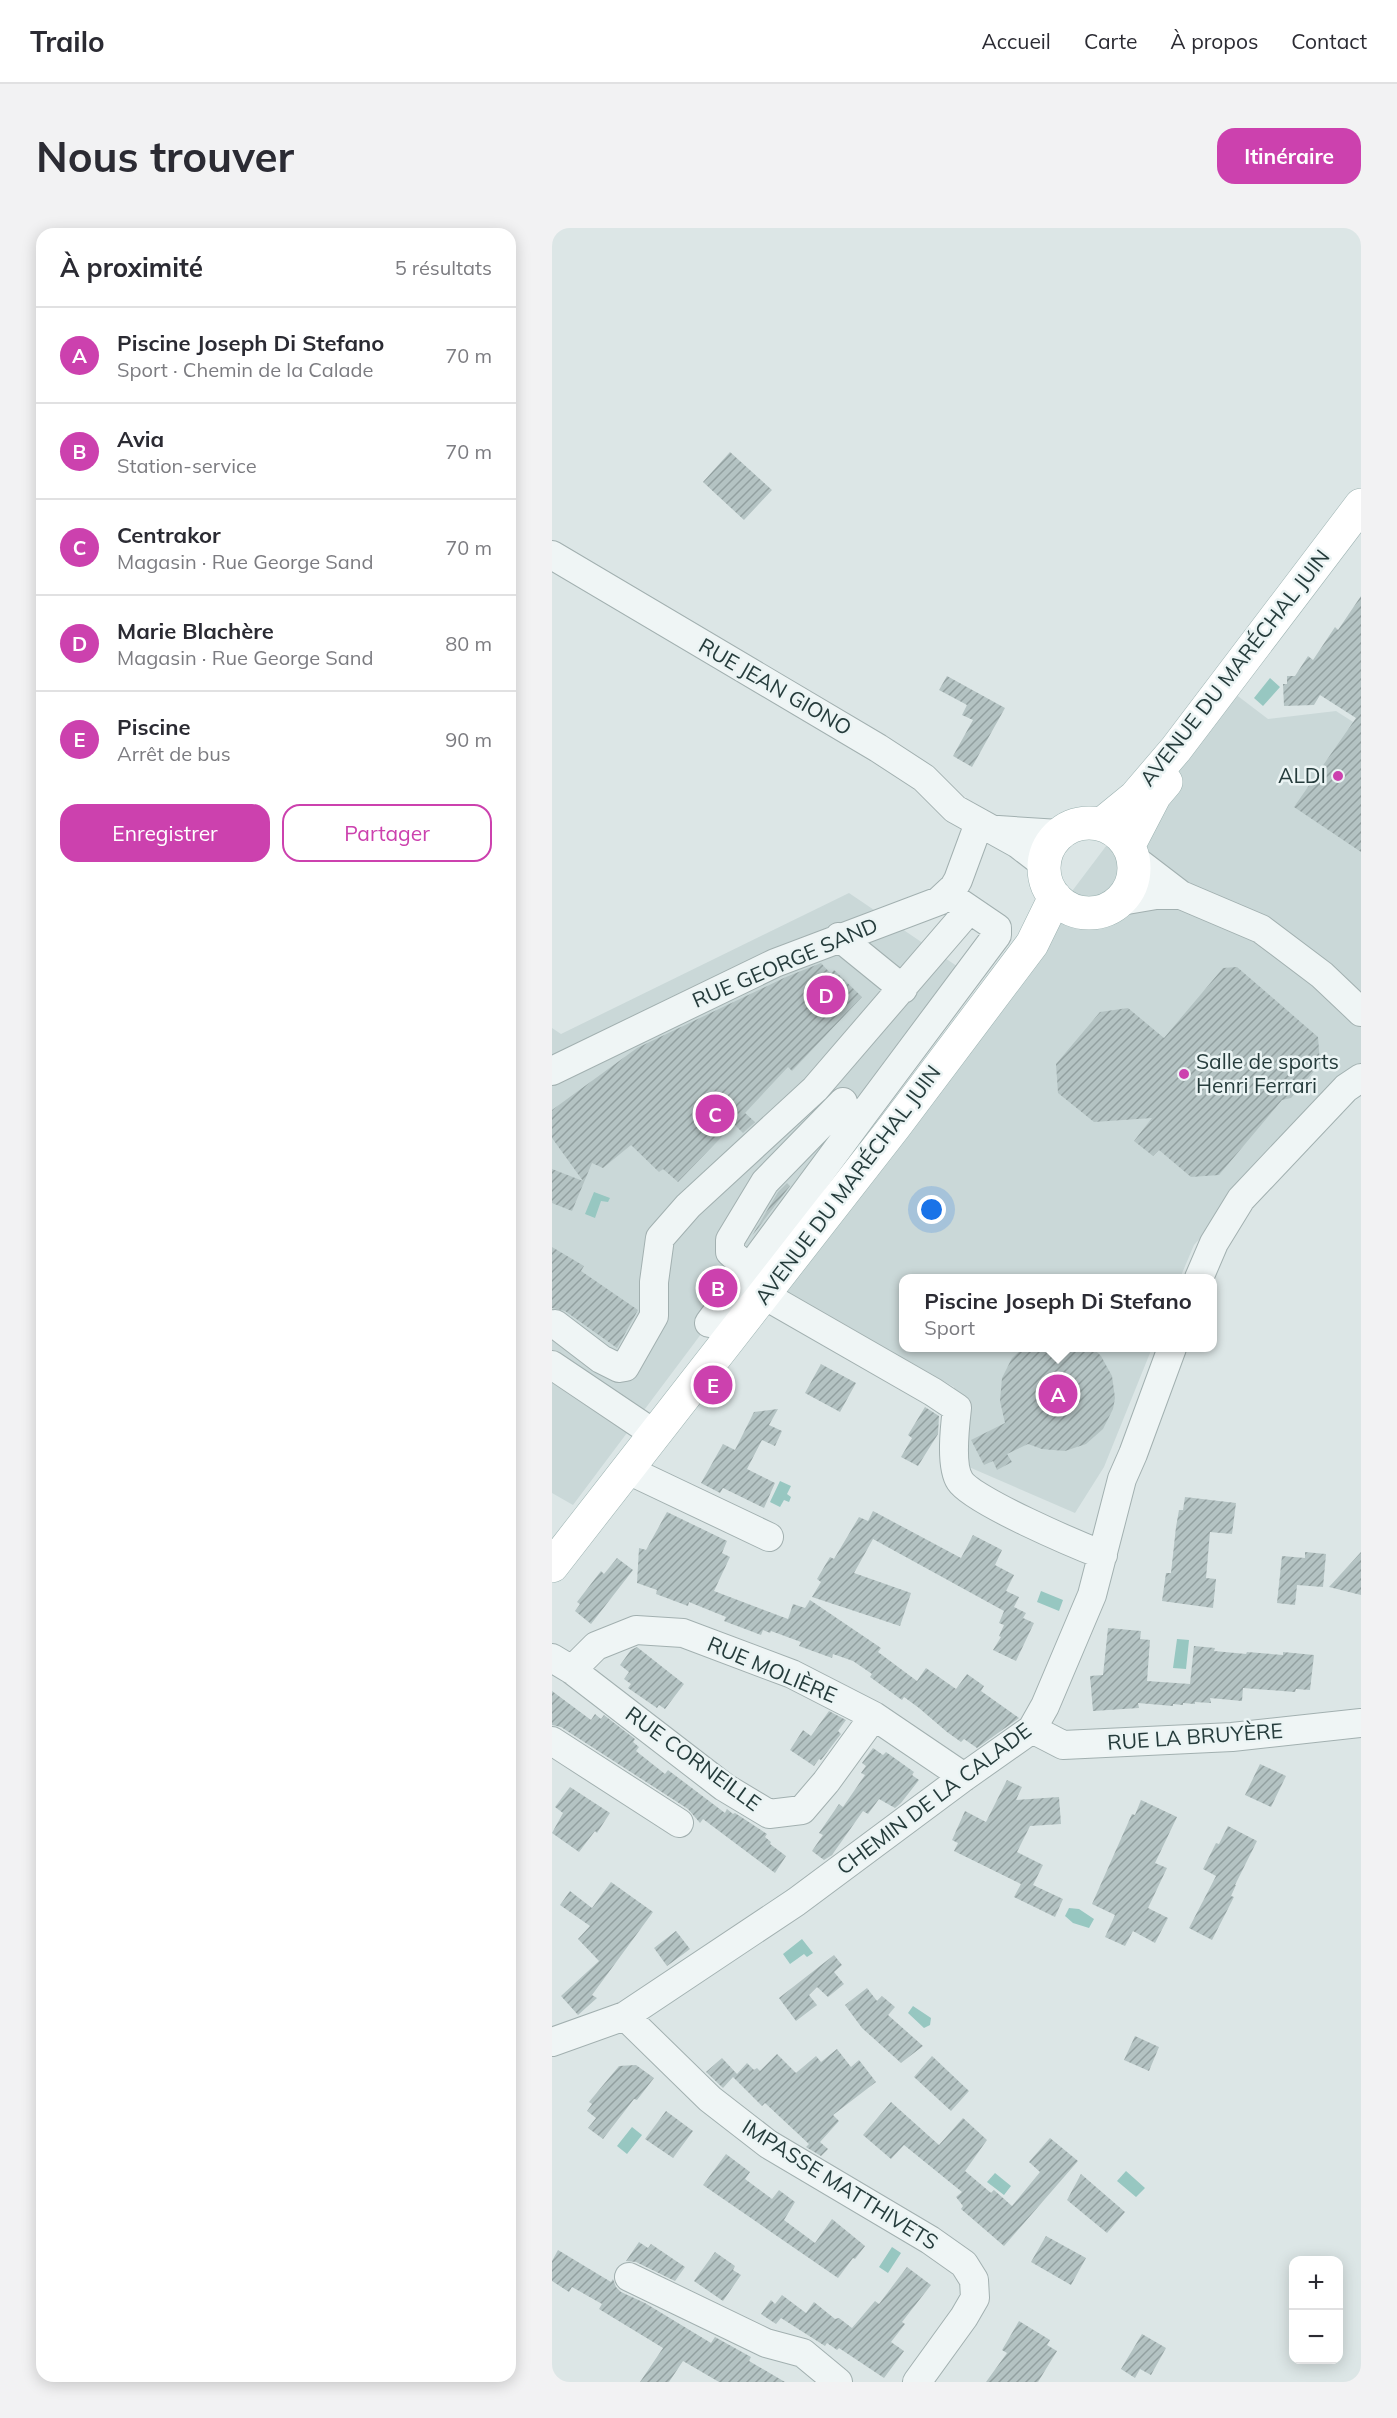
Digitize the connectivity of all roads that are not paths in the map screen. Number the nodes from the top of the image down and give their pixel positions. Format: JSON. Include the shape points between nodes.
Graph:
{"nodes":[{"id":1,"x":1361,"y":505,"type":"edge"},
{"id":2,"x":1361,"y":522,"type":"edge"},
{"id":3,"x":552,"y":555,"type":"edge"},
{"id":4,"x":1102,"y":824,"type":"junction"},
{"id":5,"x":984,"y":826,"type":"junction"},
{"id":6,"x":1059,"y":834,"type":"junction"},
{"id":7,"x":1132,"y":852,"type":"junction"},
{"id":8,"x":1044,"y":864,"type":"junction"},
{"id":9,"x":1180,"y":895,"type":"junction"},
{"id":10,"x":1122,"y":901,"type":"junction"},
{"id":11,"x":958,"y":902,"type":"junction"},
{"id":12,"x":1067,"y":905,"type":"junction"},
{"id":13,"x":894,"y":917,"type":"junction"},
{"id":14,"x":839,"y":937,"type":"junction"},
{"id":15,"x":936,"y":949,"type":"junction"},
{"id":16,"x":903,"y":988,"type":"junction"},
{"id":17,"x":1361,"y":1012,"type":"edge"},
{"id":18,"x":552,"y":1071,"type":"edge"},
{"id":19,"x":1361,"y":1078,"type":"edge"},
{"id":20,"x":815,"y":1089,"type":"junction"},
{"id":21,"x":854,"y":1107,"type":"junction"},
{"id":22,"x":895,"y":1126,"type":"junction"},
{"id":23,"x":788,"y":1159,"type":"junction"},
{"id":24,"x":816,"y":1179,"type":"junction"},
{"id":25,"x":1200,"y":1274,"type":"edge"},
{"id":26,"x":750,"y":1275,"type":"junction"},
{"id":27,"x":555,"y":1324,"type":"dead end"},
{"id":28,"x":720,"y":1330,"type":"junction"},
{"id":29,"x":1170,"y":1352,"type":"edge"},
{"id":30,"x":552,"y":1365,"type":"edge"},
{"id":31,"x":656,"y":1435,"type":"junction"},
{"id":32,"x":628,"y":1470,"type":"junction"},
{"id":33,"x":769,"y":1537,"type":"dead end"},
{"id":34,"x":1103,"y":1555,"type":"junction"},
{"id":35,"x":552,"y":1566,"type":"edge"},
{"id":36,"x":562,"y":1664,"type":"edge"},
{"id":37,"x":874,"y":1716,"type":"junction"},
{"id":38,"x":1361,"y":1723,"type":"edge"},
{"id":39,"x":1032,"y":1729,"type":"junction"},
{"id":40,"x":552,"y":1742,"type":"edge"},
{"id":41,"x":964,"y":1777,"type":"junction"},
{"id":42,"x":679,"y":1823,"type":"dead end"},
{"id":43,"x":625,"y":2016,"type":"junction"},
{"id":44,"x":552,"y":2042,"type":"edge"},
{"id":45,"x":629,"y":2277,"type":"dead end"},
{"id":46,"x":838,"y":2382,"type":"edge"},
{"id":47,"x":917,"y":2382,"type":"edge"}],
"edges":[{"from":1,"to":4,"type":"main road","name":"AVENUE DU MARÉCHAL JUIN","via":[[1176,749],[1140,792]]},
{"from":2,"to":7,"type":"main road","name":"AVENUE DU MARÉCHAL JUIN","via":[[1155,795]]},
{"from":3,"to":5,"type":"street","name":"RUE JEAN GIONO","via":[[878,748],[924,777],[955,809]]},
{"from":4,"to":6,"type":"main road","via":[[1080,823]]},
{"from":4,"to":7,"type":"main road","via":[[1114,830]]},
{"from":5,"to":6,"type":"street","name":"RUE JEAN GIONO"},
{"from":5,"to":8,"type":"street","name":"RUE JEAN GIONO"},
{"from":5,"to":11,"type":"street","via":[[958,880]]},
{"from":6,"to":8,"type":"main road","via":[[1046,853]]},
{"from":7,"to":9,"type":"street"},
{"from":7,"to":10,"type":"main road","via":[[1135,874]]},
{"from":8,"to":12,"type":"main road","via":[[1046,882]]},
{"from":9,"to":10,"type":"street"},
{"from":9,"to":17,"type":"street","via":[[1261,929],[1322,975]]},
{"from":10,"to":12,"type":"main road","via":[[1094,913]]},
{"from":11,"to":13,"type":"street","name":"RUE GEORGE SAND","via":[[939,902]]},
{"from":11,"to":15,"type":"street"},
{"from":11,"to":21,"type":"street","via":[[997,928],[997,935]]},
{"from":12,"to":22,"type":"main road","name":"AVENUE DU MARÉCHAL JUIN","via":[[1032,944]]},
{"from":13,"to":14,"type":"street","name":"RUE GEORGE SAND"},
{"from":13,"to":15,"type":"street"},
{"from":14,"to":16,"type":"street"},
{"from":14,"to":18,"type":"street","name":"RUE GEORGE SAND","via":[[775,963]]},
{"from":15,"to":16,"type":"street"},
{"from":16,"to":20,"type":"street"},
{"from":19,"to":25,"type":"street","via":[[1346,1088],[1241,1199]]},
{"from":20,"to":21,"type":"street"},
{"from":20,"to":27,"type":"street","via":[[688,1206],[660,1238],[654,1316],[624,1367],[601,1359]]},
{"from":21,"to":22,"type":"street"},
{"from":21,"to":23,"type":"street"},
{"from":21,"to":24,"type":"street"},
{"from":22,"to":26,"type":"main road","name":"AVENUE DU MARÉCHAL JUIN"},
{"from":23,"to":24,"type":"street"},
{"from":23,"to":26,"type":"street","via":[[765,1182],[730,1240],[729,1252]]},
{"from":24,"to":26,"type":"street"},
{"from":26,"to":28,"type":"main road","name":"AVENUE DU MARÉCHAL JUIN"},
{"from":26,"to":28,"type":"street","via":[[700,1307],[702,1316]]},
{"from":26,"to":34,"type":"street","via":[[957,1408],[953,1442],[959,1480],[974,1494]]},
{"from":28,"to":31,"type":"main road","name":"AVENUE DU MARÉCHAL JUIN"},
{"from":29,"to":34,"type":"street","name":"CHEMIN DE LA CALADE","via":[[1122,1479]]},
{"from":30,"to":31,"type":"street"},
{"from":31,"to":32,"type":"main road","name":"AVENUE DU MARÉCHAL JUIN"},
{"from":32,"to":33,"type":"street"},
{"from":32,"to":35,"type":"main road","name":"AVENUE DU MARÉCHAL JUIN"},
{"from":34,"to":39,"type":"street","name":"CHEMIN DE LA CALADE","via":[[1092,1595]]},
{"from":36,"to":37,"type":"street","name":"RUE MOLIÈRE","via":[[636,1630],[683,1633],[792,1674]]},
{"from":36,"to":37,"type":"street","name":"RUE CORNEILLE","via":[[724,1787],[769,1814],[802,1810]]},
{"from":37,"to":41,"type":"street","name":"RUE MOLIÈRE"},
{"from":38,"to":39,"type":"street","name":"RUE LA BRUYÈRE","via":[[1232,1737],[1063,1745]]},
{"from":39,"to":41,"type":"street","name":"CHEMIN DE LA CALADE"},
{"from":40,"to":42,"type":"street"},
{"from":41,"to":43,"type":"street","name":"CHEMIN DE LA CALADE","via":[[796,1902]]},
{"from":43,"to":44,"type":"street","name":"CHEMIN DE LA CALADE"},
{"from":43,"to":47,"type":"street","name":"IMPASSE MATTHIVETS","via":[[710,2099],[768,2144],[930,2240],[964,2265],[974,2280],[975,2298]]},
{"from":45,"to":46,"type":"street","via":[[766,2343],[803,2353]]}]}
